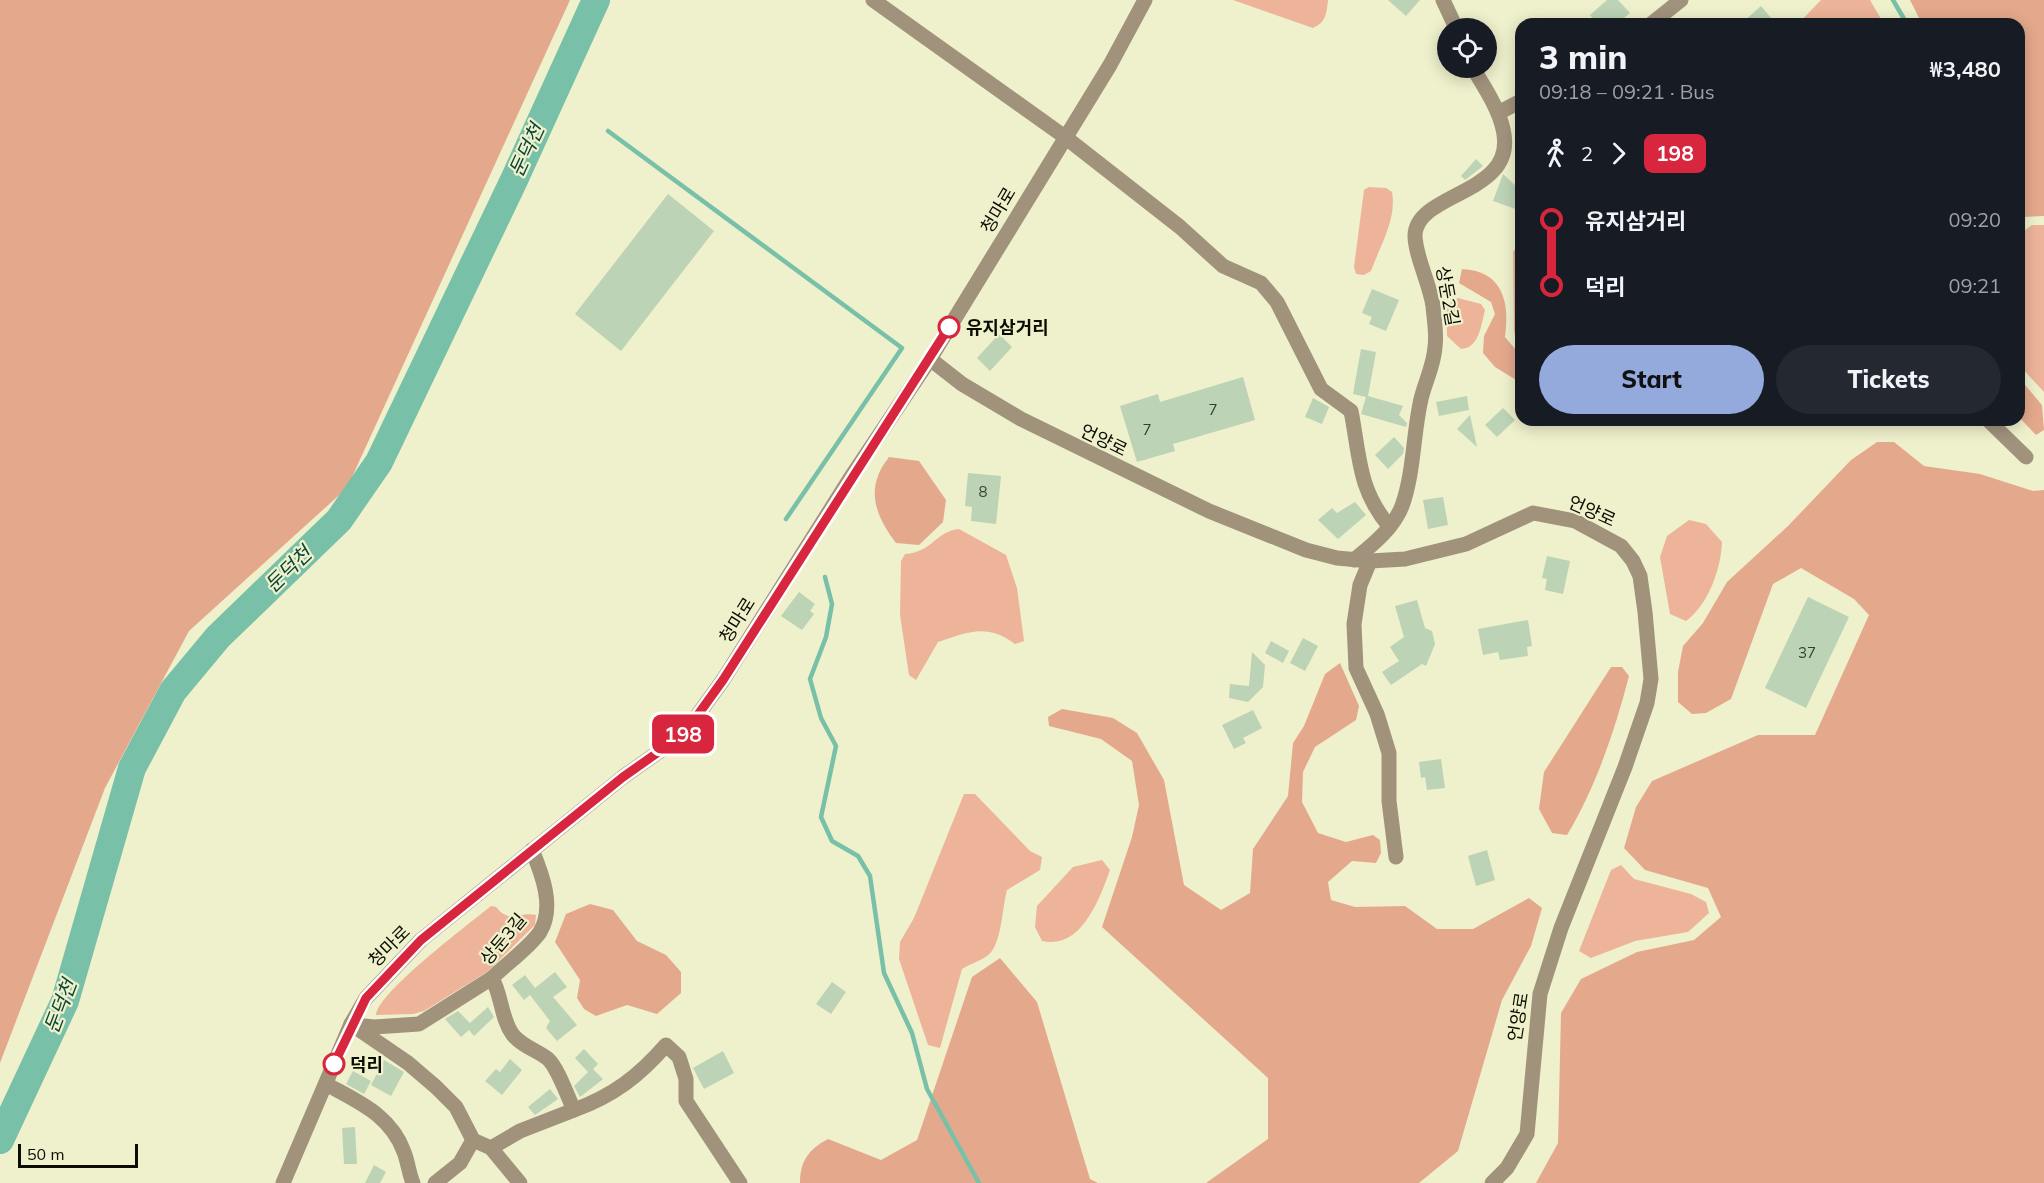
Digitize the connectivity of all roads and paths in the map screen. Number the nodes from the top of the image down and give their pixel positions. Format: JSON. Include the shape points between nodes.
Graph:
{"nodes":[{"id":1,"x":873,"y":0,"type":"edge"},
{"id":2,"x":1145,"y":0,"type":"edge"},
{"id":3,"x":1443,"y":0,"type":"edge"},
{"id":4,"x":1681,"y":0,"type":"edge"},
{"id":5,"x":1451,"y":18,"type":"edge"},
{"id":6,"x":1658,"y":18,"type":"edge"},
{"id":7,"x":1479,"y":78,"type":"edge"},
{"id":8,"x":1515,"y":103,"type":"edge"},
{"id":9,"x":1498,"y":113,"type":"junction"},
{"id":10,"x":1065,"y":137,"type":"junction"},
{"id":11,"x":930,"y":359,"type":"junction"},
{"id":12,"x":1994,"y":426,"type":"edge"},
{"id":13,"x":2026,"y":457,"type":"dead end"},
{"id":14,"x":1389,"y":526,"type":"junction"},
{"id":15,"x":1354,"y":560,"type":"junction"},
{"id":16,"x":1370,"y":561,"type":"junction"},
{"id":17,"x":531,"y":850,"type":"junction"},
{"id":18,"x":1396,"y":857,"type":"dead end"},
{"id":19,"x":492,"y":978,"type":"junction"},
{"id":20,"x":351,"y":1024,"type":"junction"},
{"id":21,"x":326,"y":1084,"type":"junction"},
{"id":22,"x":574,"y":1110,"type":"junction"},
{"id":23,"x":473,"y":1140,"type":"junction"},
{"id":24,"x":491,"y":1148,"type":"junction"},
{"id":25,"x":283,"y":1183,"type":"edge"},
{"id":26,"x":413,"y":1183,"type":"edge"},
{"id":27,"x":435,"y":1183,"type":"edge"},
{"id":28,"x":520,"y":1183,"type":"edge"},
{"id":29,"x":740,"y":1183,"type":"edge"},
{"id":30,"x":1492,"y":1183,"type":"edge"}],
"edges":[{"from":1,"to":10,"type":"street"},
{"from":2,"to":10,"type":"street","name":"청마로"},
{"from":3,"to":5,"type":"street"},
{"from":4,"to":6,"type":"street"},
{"from":7,"to":9,"type":"street","name":"상둔2길"},
{"from":8,"to":9,"type":"street"},
{"from":9,"to":14,"type":"street","name":"상둔2길","via":[[1504,131],[1498,164],[1486,180],[1449,198],[1422,218],[1415,235],[1432,304],[1436,346],[1421,399],[1402,507]]},
{"from":10,"to":11,"type":"street","name":"청마로"},
{"from":10,"to":14,"type":"street","via":[[1180,226],[1223,266],[1261,283],[1277,302],[1321,389],[1351,411],[1362,477],[1372,506]]},
{"from":11,"to":15,"type":"street","name":"언양로","via":[[962,384],[1021,419],[1107,463],[1277,541]]},
{"from":11,"to":17,"type":"street","name":"청마로","via":[[684,734]]},
{"from":12,"to":13,"type":"street"},
{"from":14,"to":15,"type":"street","name":"상둔2길","via":[[1381,538]]},
{"from":15,"to":16,"type":"street","name":"언양로"},
{"from":16,"to":18,"type":"street","via":[[1360,585],[1354,624],[1356,668],[1389,753],[1389,801]]},
{"from":16,"to":30,"type":"street","name":"언양로","via":[[1405,559],[1466,544],[1533,513],[1575,521],[1602,534],[1621,546],[1640,576],[1650,669],[1647,703],[1561,927],[1540,994],[1527,1134]]},
{"from":17,"to":19,"type":"street","name":"상둔3길","via":[[548,899],[540,931]]},
{"from":17,"to":20,"type":"street","name":"청마로","via":[[421,940],[366,998]]},
{"from":19,"to":20,"type":"street","via":[[419,1024]]},
{"from":19,"to":22,"type":"street","name":"상둔3길","via":[[513,1035],[550,1060]]},
{"from":20,"to":21,"type":"street","name":"청마로"},
{"from":20,"to":23,"type":"street","via":[[436,1087],[456,1107]]},
{"from":21,"to":25,"type":"street","name":"청마로"},
{"from":21,"to":26,"type":"street","via":[[379,1114],[404,1150]]},
{"from":22,"to":24,"type":"street","via":[[520,1131]]},
{"from":22,"to":29,"type":"street","via":[[623,1087],[643,1072],[666,1045],[680,1057],[686,1078],[686,1101]]},
{"from":23,"to":24,"type":"street"},
{"from":23,"to":27,"type":"street","via":[[460,1163]]},
{"from":24,"to":28,"type":"street"}]}
